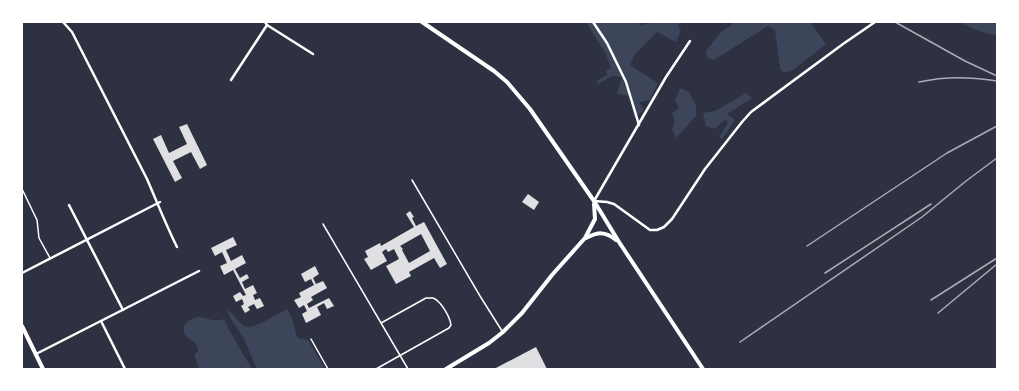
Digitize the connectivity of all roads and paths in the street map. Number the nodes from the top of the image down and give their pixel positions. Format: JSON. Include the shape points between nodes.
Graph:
{"nodes":[{"id":1,"x":64,"y":22,"type":"edge"},
{"id":2,"x":422,"y":22,"type":"edge"},
{"id":3,"x":593,"y":22,"type":"edge"},
{"id":4,"x":875,"y":22,"type":"edge"},
{"id":5,"x":266,"y":24,"type":"edge"},
{"id":6,"x":690,"y":40,"type":"dead end"},
{"id":7,"x":313,"y":54,"type":"dead end"},
{"id":8,"x":231,"y":80,"type":"dead end"},
{"id":9,"x":639,"y":125,"type":"junction"},
{"id":10,"x":412,"y":180,"type":"dead end"},
{"id":11,"x":22,"y":190,"type":"edge"},
{"id":12,"x":594,"y":201,"type":"junction"},
{"id":13,"x":159,"y":203,"type":"junction"},
{"id":14,"x":69,"y":205,"type":"dead end"},
{"id":15,"x":323,"y":224,"type":"dead end"},
{"id":16,"x":585,"y":238,"type":"junction"},
{"id":17,"x":87,"y":240,"type":"junction"},
{"id":18,"x":619,"y":242,"type":"junction"},
{"id":19,"x":177,"y":248,"type":"dead end"},
{"id":20,"x":50,"y":258,"type":"junction"},
{"id":21,"x":199,"y":271,"type":"dead end"},
{"id":22,"x":22,"y":273,"type":"edge"},
{"id":23,"x":123,"y":310,"type":"junction"},
{"id":24,"x":101,"y":321,"type":"junction"},
{"id":25,"x":381,"y":323,"type":"junction"},
{"id":26,"x":22,"y":326,"type":"edge"},
{"id":27,"x":503,"y":332,"type":"junction"},
{"id":28,"x":311,"y":339,"type":"dead end"},
{"id":29,"x":36,"y":354,"type":"junction"},
{"id":30,"x":400,"y":355,"type":"junction"},
{"id":31,"x":43,"y":369,"type":"edge"},
{"id":32,"x":125,"y":369,"type":"edge"},
{"id":33,"x":328,"y":369,"type":"edge"},
{"id":34,"x":376,"y":369,"type":"edge"},
{"id":35,"x":408,"y":369,"type":"edge"},
{"id":36,"x":446,"y":369,"type":"edge"},
{"id":37,"x":703,"y":369,"type":"edge"}],
"edges":[{"from":1,"to":13,"type":"street","via":[[72,32]]},
{"from":2,"to":12,"type":"main road","via":[[506,82],[530,109]]},
{"from":3,"to":9,"type":"street","via":[[626,82]]},
{"from":4,"to":12,"type":"street","via":[[751,112],[705,169],[664,227],[650,230],[614,204]]},
{"from":5,"to":7,"type":"street"},
{"from":5,"to":8,"type":"street"},
{"from":6,"to":9,"type":"street"},
{"from":9,"to":12,"type":"street"},
{"from":10,"to":27,"type":"lane"},
{"from":11,"to":20,"type":"lane","via":[[37,220],[39,238]]},
{"from":12,"to":16,"type":"main road","via":[[595,219]]},
{"from":12,"to":18,"type":"main road"},
{"from":13,"to":17,"type":"street"},
{"from":13,"to":19,"type":"street","via":[[164,223]]},
{"from":14,"to":17,"type":"street"},
{"from":15,"to":25,"type":"lane"},
{"from":16,"to":18,"type":"main road","via":[[600,232],[609,234]]},
{"from":16,"to":27,"type":"main road","via":[[522,314]]},
{"from":17,"to":20,"type":"street"},
{"from":17,"to":23,"type":"street"},
{"from":18,"to":37,"type":"main road"},
{"from":20,"to":22,"type":"street"},
{"from":21,"to":23,"type":"street"},
{"from":23,"to":24,"type":"street"},
{"from":24,"to":29,"type":"street"},
{"from":24,"to":32,"type":"street"},
{"from":25,"to":30,"type":"lane"},
{"from":25,"to":30,"type":"lane","via":[[426,298],[433,298],[439,303],[451,321],[449,328]]},
{"from":26,"to":29,"type":"main road"},
{"from":27,"to":36,"type":"main road"},
{"from":28,"to":33,"type":"lane"},
{"from":29,"to":31,"type":"main road"},
{"from":30,"to":34,"type":"lane"},
{"from":30,"to":35,"type":"lane"}]}
